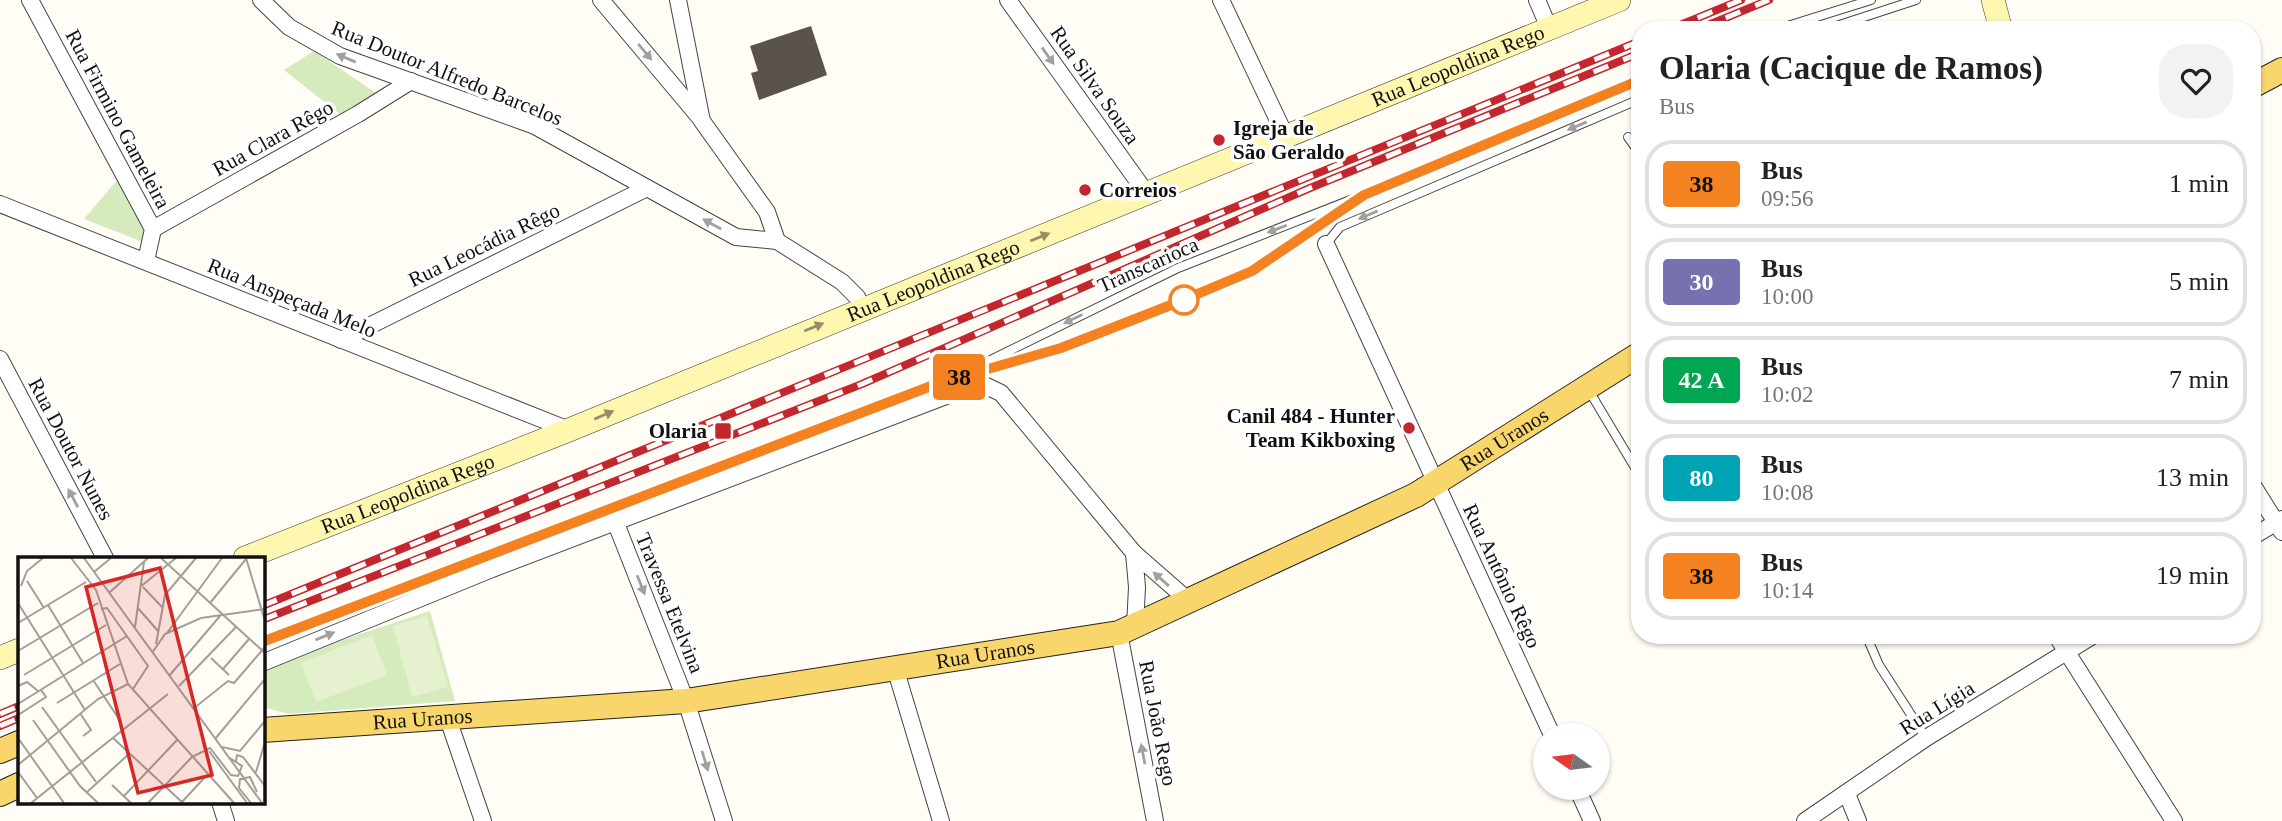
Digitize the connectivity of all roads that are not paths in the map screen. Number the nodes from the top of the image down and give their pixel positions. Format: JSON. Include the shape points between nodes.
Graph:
{"nodes":[{"id":1,"x":30,"y":0,"type":"edge"},
{"id":2,"x":261,"y":0,"type":"edge"},
{"id":3,"x":601,"y":0,"type":"edge"},
{"id":4,"x":678,"y":0,"type":"edge"},
{"id":5,"x":1009,"y":0,"type":"edge"},
{"id":6,"x":1221,"y":0,"type":"edge"},
{"id":7,"x":1536,"y":0,"type":"edge"},
{"id":8,"x":1619,"y":0,"type":"edge"},
{"id":9,"x":1871,"y":0,"type":"edge"},
{"id":10,"x":1916,"y":0,"type":"edge"},
{"id":11,"x":1804,"y":21,"type":"edge"},
{"id":12,"x":1852,"y":21,"type":"edge"},
{"id":13,"x":1549,"y":29,"type":"junction"},
{"id":14,"x":2282,"y":70,"type":"edge"},
{"id":15,"x":411,"y":81,"type":"junction"},
{"id":16,"x":2261,"y":81,"type":"edge"},
{"id":17,"x":1631,"y":84,"type":"edge"},
{"id":18,"x":1631,"y":103,"type":"edge"},
{"id":19,"x":702,"y":121,"type":"junction"},
{"id":20,"x":1286,"y":136,"type":"junction"},
{"id":21,"x":1628,"y":137,"type":"dead end"},
{"id":22,"x":1631,"y":141,"type":"edge"},
{"id":23,"x":647,"y":188,"type":"junction"},
{"id":24,"x":1147,"y":194,"type":"junction"},
{"id":25,"x":1364,"y":195,"type":"junction"},
{"id":26,"x":0,"y":204,"type":"edge"},
{"id":27,"x":153,"y":229,"type":"junction"},
{"id":28,"x":776,"y":241,"type":"junction"},
{"id":29,"x":1326,"y":244,"type":"joint"},
{"id":30,"x":146,"y":261,"type":"junction"},
{"id":31,"x":863,"y":308,"type":"junction"},
{"id":32,"x":341,"y":340,"type":"junction"},
{"id":33,"x":0,"y":359,"type":"edge"},
{"id":34,"x":1631,"y":361,"type":"edge"},
{"id":35,"x":953,"y":379,"type":"junction"},
{"id":36,"x":1588,"y":389,"type":"junction"},
{"id":37,"x":569,"y":430,"type":"junction"},
{"id":38,"x":1631,"y":461,"type":"edge"},
{"id":39,"x":1437,"y":484,"type":"junction"},
{"id":40,"x":2261,"y":497,"type":"edge"},
{"id":41,"x":615,"y":521,"type":"junction"},
{"id":42,"x":2280,"y":524,"type":"edge"},
{"id":43,"x":2261,"y":533,"type":"edge"},
{"id":44,"x":1134,"y":553,"type":"junction"},
{"id":45,"x":104,"y":557,"type":"edge"},
{"id":46,"x":248,"y":557,"type":"edge"},
{"id":47,"x":1190,"y":602,"type":"junction"},
{"id":48,"x":1127,"y":630,"type":"junction"},
{"id":49,"x":264,"y":641,"type":"edge"},
{"id":50,"x":1870,"y":644,"type":"edge"},
{"id":51,"x":2062,"y":644,"type":"edge"},
{"id":52,"x":2080,"y":644,"type":"edge"},
{"id":53,"x":18,"y":650,"type":"edge"},
{"id":54,"x":2067,"y":652,"type":"junction"},
{"id":55,"x":0,"y":658,"type":"edge"},
{"id":56,"x":264,"y":662,"type":"edge"},
{"id":57,"x":896,"y":671,"type":"junction"},
{"id":58,"x":687,"y":701,"type":"junction"},
{"id":59,"x":447,"y":716,"type":"junction"},
{"id":60,"x":264,"y":717,"type":"edge"},
{"id":61,"x":1547,"y":723,"type":"edge"},
{"id":62,"x":292,"y":728,"type":"junction"},
{"id":63,"x":264,"y":730,"type":"edge"},
{"id":64,"x":1926,"y":738,"type":"junction"},
{"id":65,"x":18,"y":745,"type":"edge"},
{"id":66,"x":0,"y":754,"type":"edge"},
{"id":67,"x":18,"y":785,"type":"edge"},
{"id":68,"x":0,"y":794,"type":"edge"},
{"id":69,"x":1847,"y":794,"type":"junction"},
{"id":70,"x":1582,"y":800,"type":"edge"},
{"id":71,"x":221,"y":804,"type":"edge"},
{"id":72,"x":226,"y":821,"type":"edge"},
{"id":73,"x":483,"y":821,"type":"edge"},
{"id":74,"x":723,"y":821,"type":"edge"},
{"id":75,"x":941,"y":821,"type":"edge"},
{"id":76,"x":1155,"y":821,"type":"edge"},
{"id":77,"x":1592,"y":821,"type":"edge"},
{"id":78,"x":1805,"y":821,"type":"edge"},
{"id":79,"x":1858,"y":821,"type":"edge"},
{"id":80,"x":2174,"y":821,"type":"edge"}],
"edges":[{"from":1,"to":27,"type":"street","name":"Rua Firmino Gameleira"},
{"from":15,"to":2,"type":"street","name":"Rua Doutor Alfredo Barcelos","one_way":true,"via":[[313,43]]},
{"from":3,"to":19,"type":"street","one_way":true},
{"from":4,"to":19,"type":"street"},
{"from":5,"to":24,"type":"street","name":"Rua Silva Souza","one_way":true},
{"from":6,"to":20,"type":"street"},
{"from":7,"to":13,"type":"street"},
{"from":8,"to":13,"type":"main road","name":"Rua Leopoldina Rego"},
{"from":9,"to":11,"type":"lane"},
{"from":10,"to":12,"type":"lane"},
{"from":13,"to":20,"type":"main road","name":"Rua Leopoldina Rego"},
{"from":14,"to":16,"type":"main road"},
{"from":15,"to":23,"type":"street","name":"Rua Doutor Alfredo Barcelos","via":[[535,126]]},
{"from":15,"to":27,"type":"street","name":"Rua Clara Rêgo"},
{"from":17,"to":25,"type":"lane","name":"Transcarioca"},
{"from":18,"to":29,"type":"lane","one_way":true,"via":[[1340,227]]},
{"from":19,"to":28,"type":"street","via":[[767,212]]},
{"from":20,"to":24,"type":"main road","name":"Rua Leopoldina Rego"},
{"from":21,"to":22,"type":"lane"},
{"from":28,"to":23,"type":"street","name":"Rua Doutor Alfredo Barcelos","one_way":true,"via":[[736,237]]},
{"from":23,"to":32,"type":"street","name":"Rua Leocádia Rêgo"},
{"from":31,"to":24,"type":"main road","name":"Rua Leopoldina Rego","one_way":true},
{"from":25,"to":35,"type":"lane","name":"Transcarioca","one_way":true,"via":[[1178,268]]},
{"from":25,"to":35,"type":"lane","name":"Transcarioca","via":[[1252,271],[1061,348]]},
{"from":26,"to":30,"type":"street","name":"Rua Anspeçada Melo"},
{"from":27,"to":30,"type":"street","name":"Rua Firmino Gameleira"},
{"from":28,"to":31,"type":"street","via":[[842,282]]},
{"from":29,"to":39,"type":"street","name":"Rua Antônio Rêgo"},
{"from":30,"to":32,"type":"street","name":"Rua Anspeçada Melo"},
{"from":37,"to":31,"type":"main road","name":"Rua Leopoldina Rego","one_way":true},
{"from":32,"to":37,"type":"street","name":"Rua Anspeçada Melo"},
{"from":45,"to":33,"type":"street","name":"Rua Doutor Nunes","one_way":true},
{"from":34,"to":36,"type":"main road","name":"Rua Uranos"},
{"from":35,"to":49,"type":"lane","name":"Transcarioca"},
{"from":36,"to":38,"type":"lane"},
{"from":36,"to":39,"type":"main road","name":"Rua Uranos"},
{"from":37,"to":46,"type":"main road","name":"Rua Leopoldina Rego"},
{"from":39,"to":47,"type":"main road","name":"Rua Uranos"},
{"from":39,"to":61,"type":"street","name":"Rua Antônio Rêgo"},
{"from":40,"to":42,"type":"street"},
{"from":41,"to":44,"type":"street","via":[[973,385],[986,384],[1001,393]]},
{"from":56,"to":41,"type":"street","one_way":true},
{"from":41,"to":58,"type":"street","name":"Travessa Etelvina","one_way":true},
{"from":42,"to":43,"type":"street"},
{"from":47,"to":44,"type":"street","one_way":true},
{"from":44,"to":48,"type":"street","via":[[1137,601]]},
{"from":47,"to":48,"type":"main road","name":"Rua Uranos"},
{"from":48,"to":57,"type":"main road","name":"Rua Uranos"},
{"from":76,"to":48,"type":"street","name":"Rua João Rego","one_way":true},
{"from":50,"to":64,"type":"lane"},
{"from":51,"to":54,"type":"street"},
{"from":52,"to":54,"type":"street","name":"Rua Lígia"},
{"from":53,"to":55,"type":"main road"},
{"from":54,"to":64,"type":"street","name":"Rua Lígia"},
{"from":54,"to":80,"type":"street"},
{"from":57,"to":58,"type":"main road","name":"Rua Uranos"},
{"from":57,"to":75,"type":"street"},
{"from":58,"to":59,"type":"main road","name":"Rua Uranos"},
{"from":58,"to":74,"type":"street","name":"Travessa Etelvina","one_way":true},
{"from":59,"to":62,"type":"main road","name":"Rua Uranos"},
{"from":59,"to":73,"type":"street"},
{"from":60,"to":62,"type":"street"},
{"from":62,"to":63,"type":"main road","name":"Rua Uranos"},
{"from":64,"to":69,"type":"street","name":"Rua Lígia"},
{"from":65,"to":66,"type":"main road"},
{"from":67,"to":68,"type":"main road"},
{"from":69,"to":78,"type":"street","name":"Rua Lígia"},
{"from":69,"to":79,"type":"street"},
{"from":70,"to":77,"type":"street"},
{"from":71,"to":72,"type":"street"}]}
